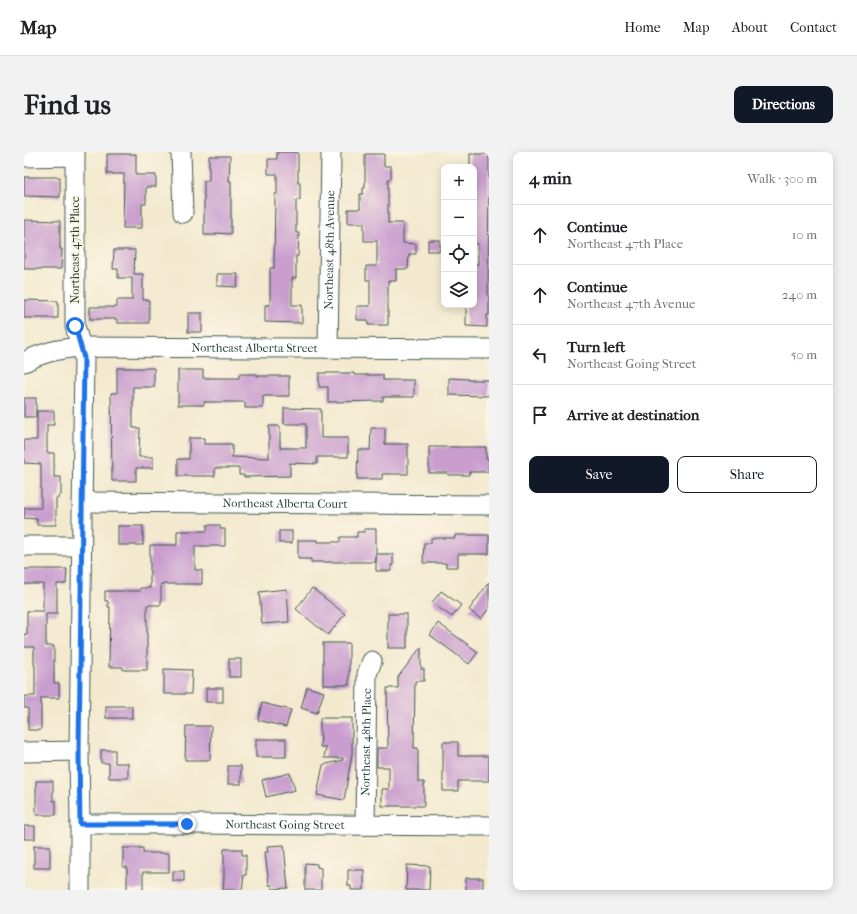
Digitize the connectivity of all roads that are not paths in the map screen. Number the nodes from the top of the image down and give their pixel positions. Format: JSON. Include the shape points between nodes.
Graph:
{"nodes":[{"id":1,"x":180,"y":152,"type":"edge"},
{"id":2,"x":331,"y":152,"type":"edge"},
{"id":3,"x":75,"y":154,"type":"edge"},
{"id":4,"x":24,"y":157,"type":"edge"},
{"id":5,"x":183,"y":213,"type":"dead end"},
{"id":6,"x":81,"y":347,"type":"junction"},
{"id":7,"x":328,"y":348,"type":"junction"},
{"id":8,"x":489,"y":349,"type":"edge"},
{"id":9,"x":24,"y":362,"type":"edge"},
{"id":10,"x":82,"y":502,"type":"junction"},
{"id":11,"x":489,"y":505,"type":"edge"},
{"id":12,"x":24,"y":546,"type":"edge"},
{"id":13,"x":81,"y":546,"type":"junction"},
{"id":14,"x":372,"y":661,"type":"dead end"},
{"id":15,"x":79,"y":751,"type":"junction"},
{"id":16,"x":24,"y":752,"type":"edge"},
{"id":17,"x":80,"y":824,"type":"junction"},
{"id":18,"x":365,"y":825,"type":"junction"},
{"id":19,"x":489,"y":826,"type":"edge"},
{"id":20,"x":80,"y":890,"type":"edge"}],
"edges":[{"from":1,"to":5,"type":"street"},
{"from":2,"to":7,"type":"street","name":"Northeast 48th Avenue"},
{"from":3,"to":4,"type":"street"},
{"from":3,"to":6,"type":"street","name":"Northeast 47th Place","via":[[75,326]]},
{"from":6,"to":7,"type":"street","name":"Northeast Alberta Street"},
{"from":6,"to":9,"type":"street","name":"Northeast Alberta Street","via":[[43,353]]},
{"from":6,"to":10,"type":"street","name":"Northeast 47th Place","via":[[84,358]]},
{"from":7,"to":8,"type":"street","name":"Northeast Alberta Street"},
{"from":10,"to":11,"type":"street","name":"Northeast Alberta Court"},
{"from":10,"to":13,"type":"street","name":"Northeast 47th Place"},
{"from":12,"to":13,"type":"street"},
{"from":13,"to":15,"type":"street","name":"Northeast 47th Place"},
{"from":14,"to":18,"type":"street","name":"Northeast 48th Place","via":[[366,674]]},
{"from":15,"to":16,"type":"street"},
{"from":15,"to":17,"type":"street","name":"Northeast 47th Place"},
{"from":17,"to":18,"type":"street","name":"Northeast Going Street"},
{"from":17,"to":20,"type":"street","name":"Northeast 47th Place"},
{"from":18,"to":19,"type":"street","name":"Northeast Going Street"}]}
